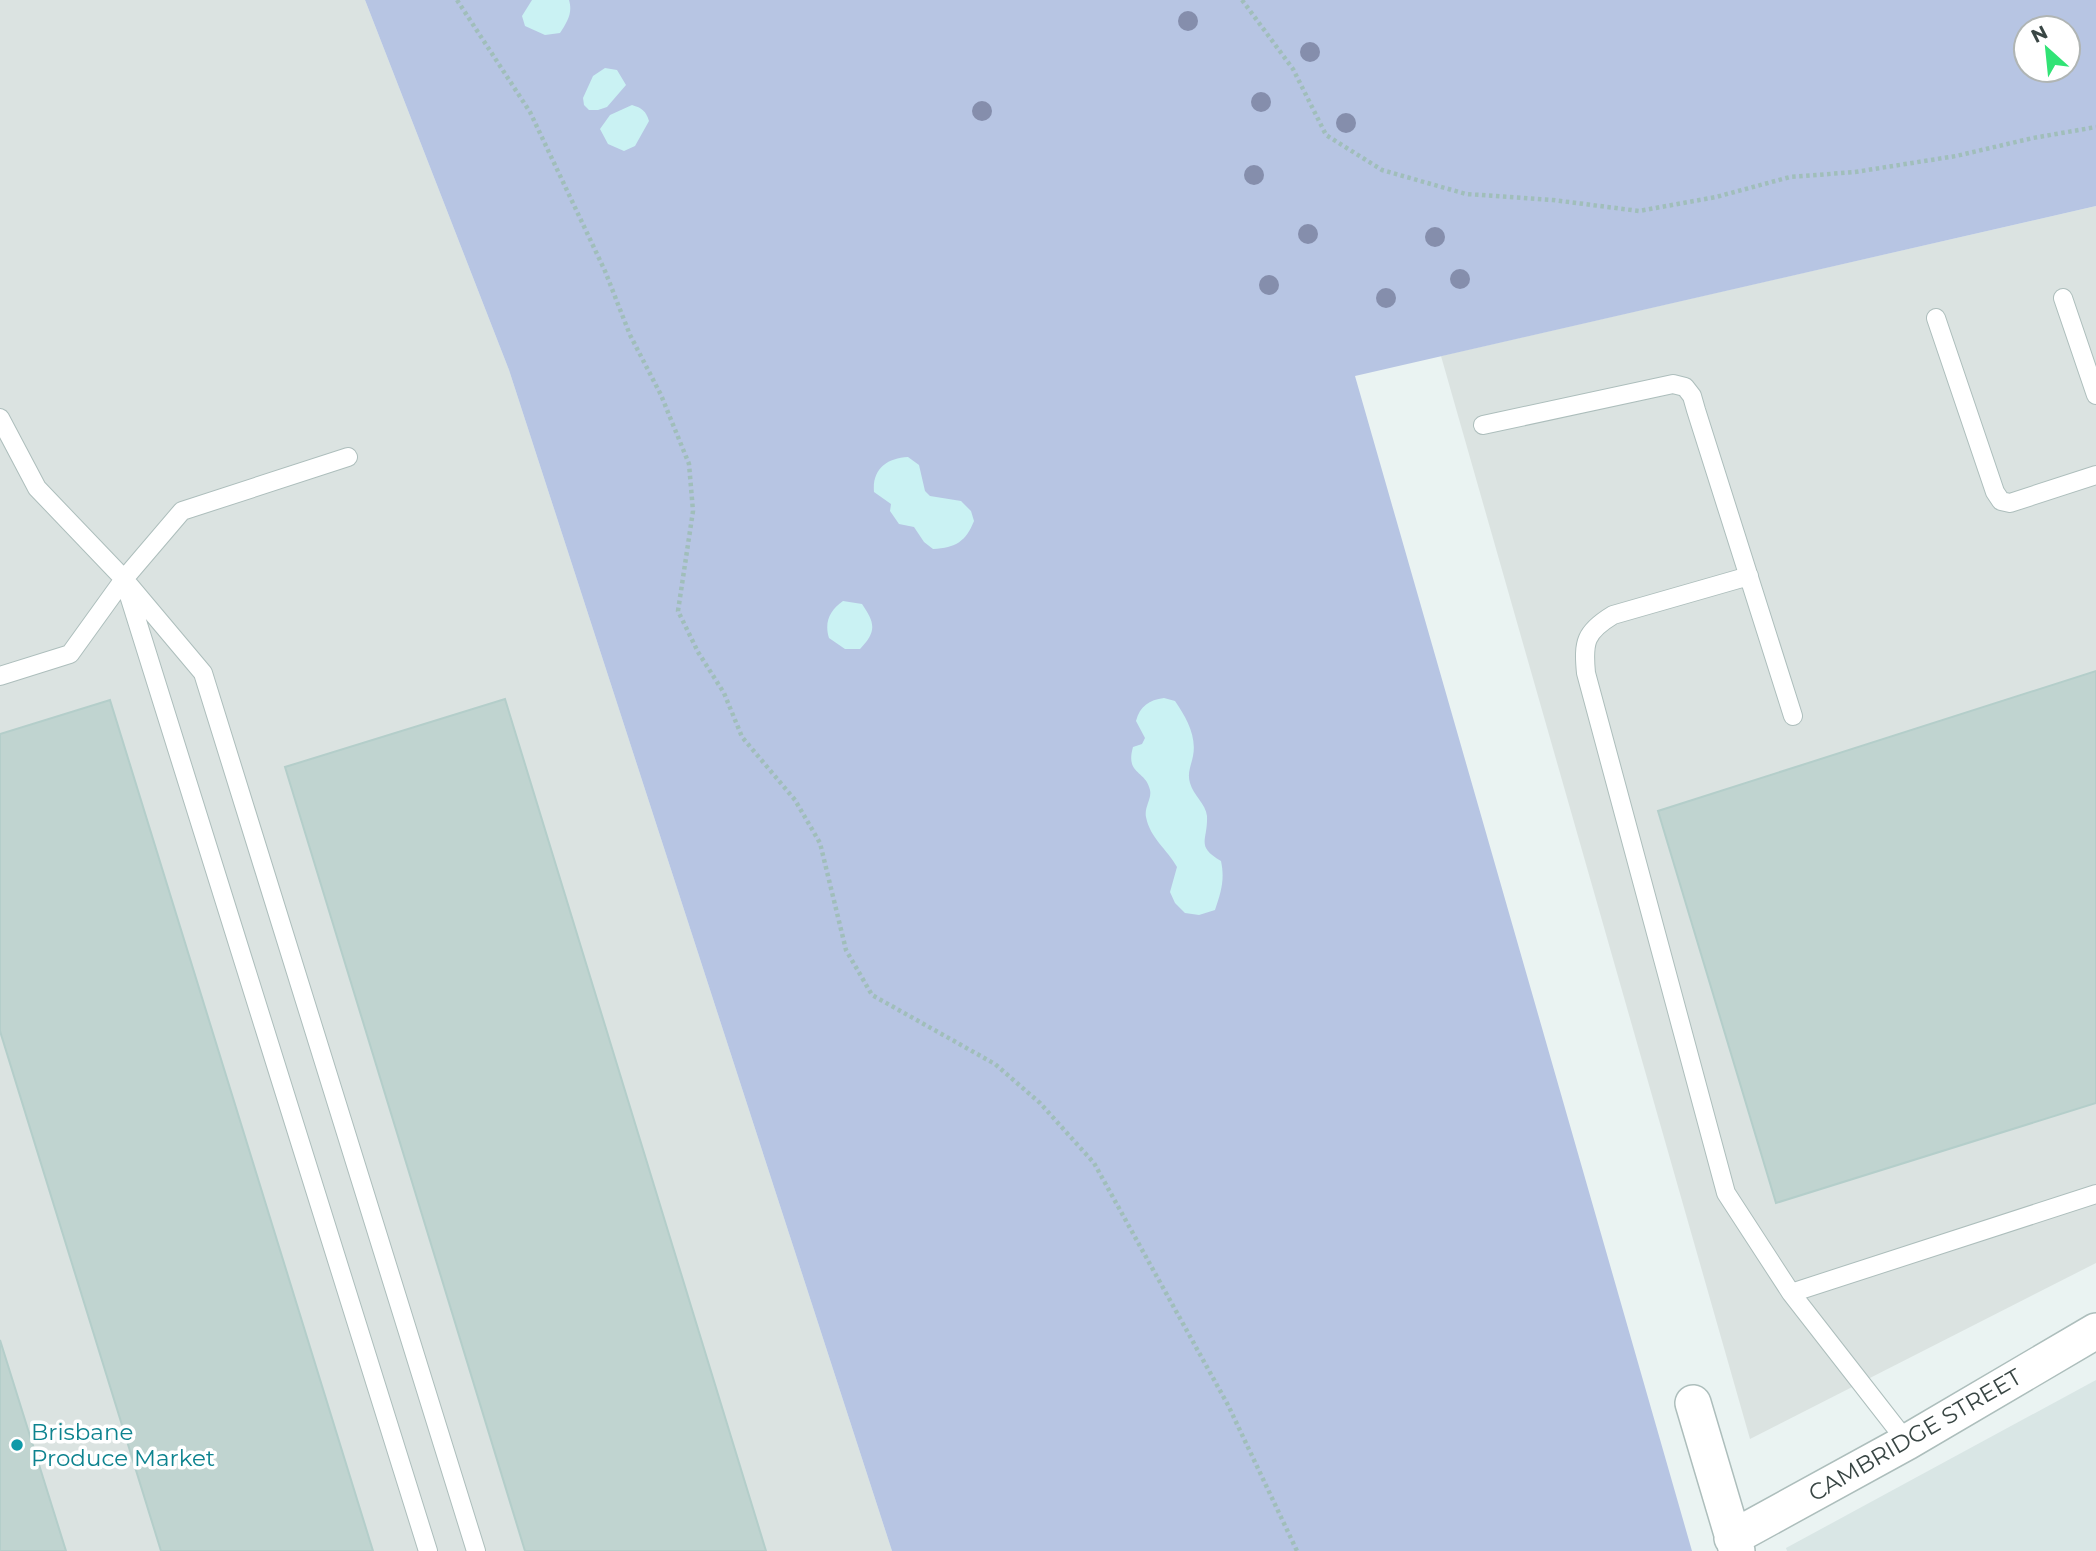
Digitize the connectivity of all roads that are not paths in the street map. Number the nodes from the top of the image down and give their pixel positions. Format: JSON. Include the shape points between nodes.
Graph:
{"nodes":[{"id":1,"x":2063,"y":298,"type":"dead end"},
{"id":2,"x":1937,"y":318,"type":"dead end"},
{"id":3,"x":2096,"y":395,"type":"edge"},
{"id":4,"x":0,"y":418,"type":"edge"},
{"id":5,"x":1483,"y":425,"type":"dead end"},
{"id":6,"x":348,"y":457,"type":"dead end"},
{"id":7,"x":2096,"y":475,"type":"edge"},
{"id":8,"x":1749,"y":576,"type":"junction"},
{"id":9,"x":124,"y":579,"type":"junction"},
{"id":10,"x":0,"y":676,"type":"edge"},
{"id":11,"x":1793,"y":716,"type":"dead end"},
{"id":12,"x":2096,"y":1194,"type":"edge"},
{"id":13,"x":1791,"y":1293,"type":"junction"},
{"id":14,"x":2096,"y":1331,"type":"edge"},
{"id":15,"x":1693,"y":1403,"type":"dead end"},
{"id":16,"x":1907,"y":1442,"type":"junction"},
{"id":17,"x":1735,"y":1544,"type":"edge"},
{"id":18,"x":428,"y":1551,"type":"edge"},
{"id":19,"x":476,"y":1551,"type":"edge"}],
"edges":[{"from":1,"to":3,"type":"lane"},
{"from":2,"to":7,"type":"lane","via":[[2001,501],[2022,500]]},
{"from":4,"to":9,"type":"lane","via":[[37,488]]},
{"from":5,"to":8,"type":"lane","via":[[1672,384],[1685,387],[1692,396]]},
{"from":6,"to":9,"type":"lane","via":[[181,511]]},
{"from":8,"to":11,"type":"lane"},
{"from":8,"to":13,"type":"lane","via":[[1613,615],[1594,627],[1583,648],[1726,1193]]},
{"from":9,"to":10,"type":"lane","via":[[70,654]]},
{"from":9,"to":18,"type":"lane"},
{"from":9,"to":19,"type":"lane","via":[[202,673]]},
{"from":12,"to":13,"type":"lane"},
{"from":13,"to":16,"type":"lane"},
{"from":14,"to":16,"type":"street","name":"CAMBRIDGE STREET"},
{"from":15,"to":17,"type":"street"},
{"from":16,"to":17,"type":"street","name":"CAMBRIDGE STREET"}]}
